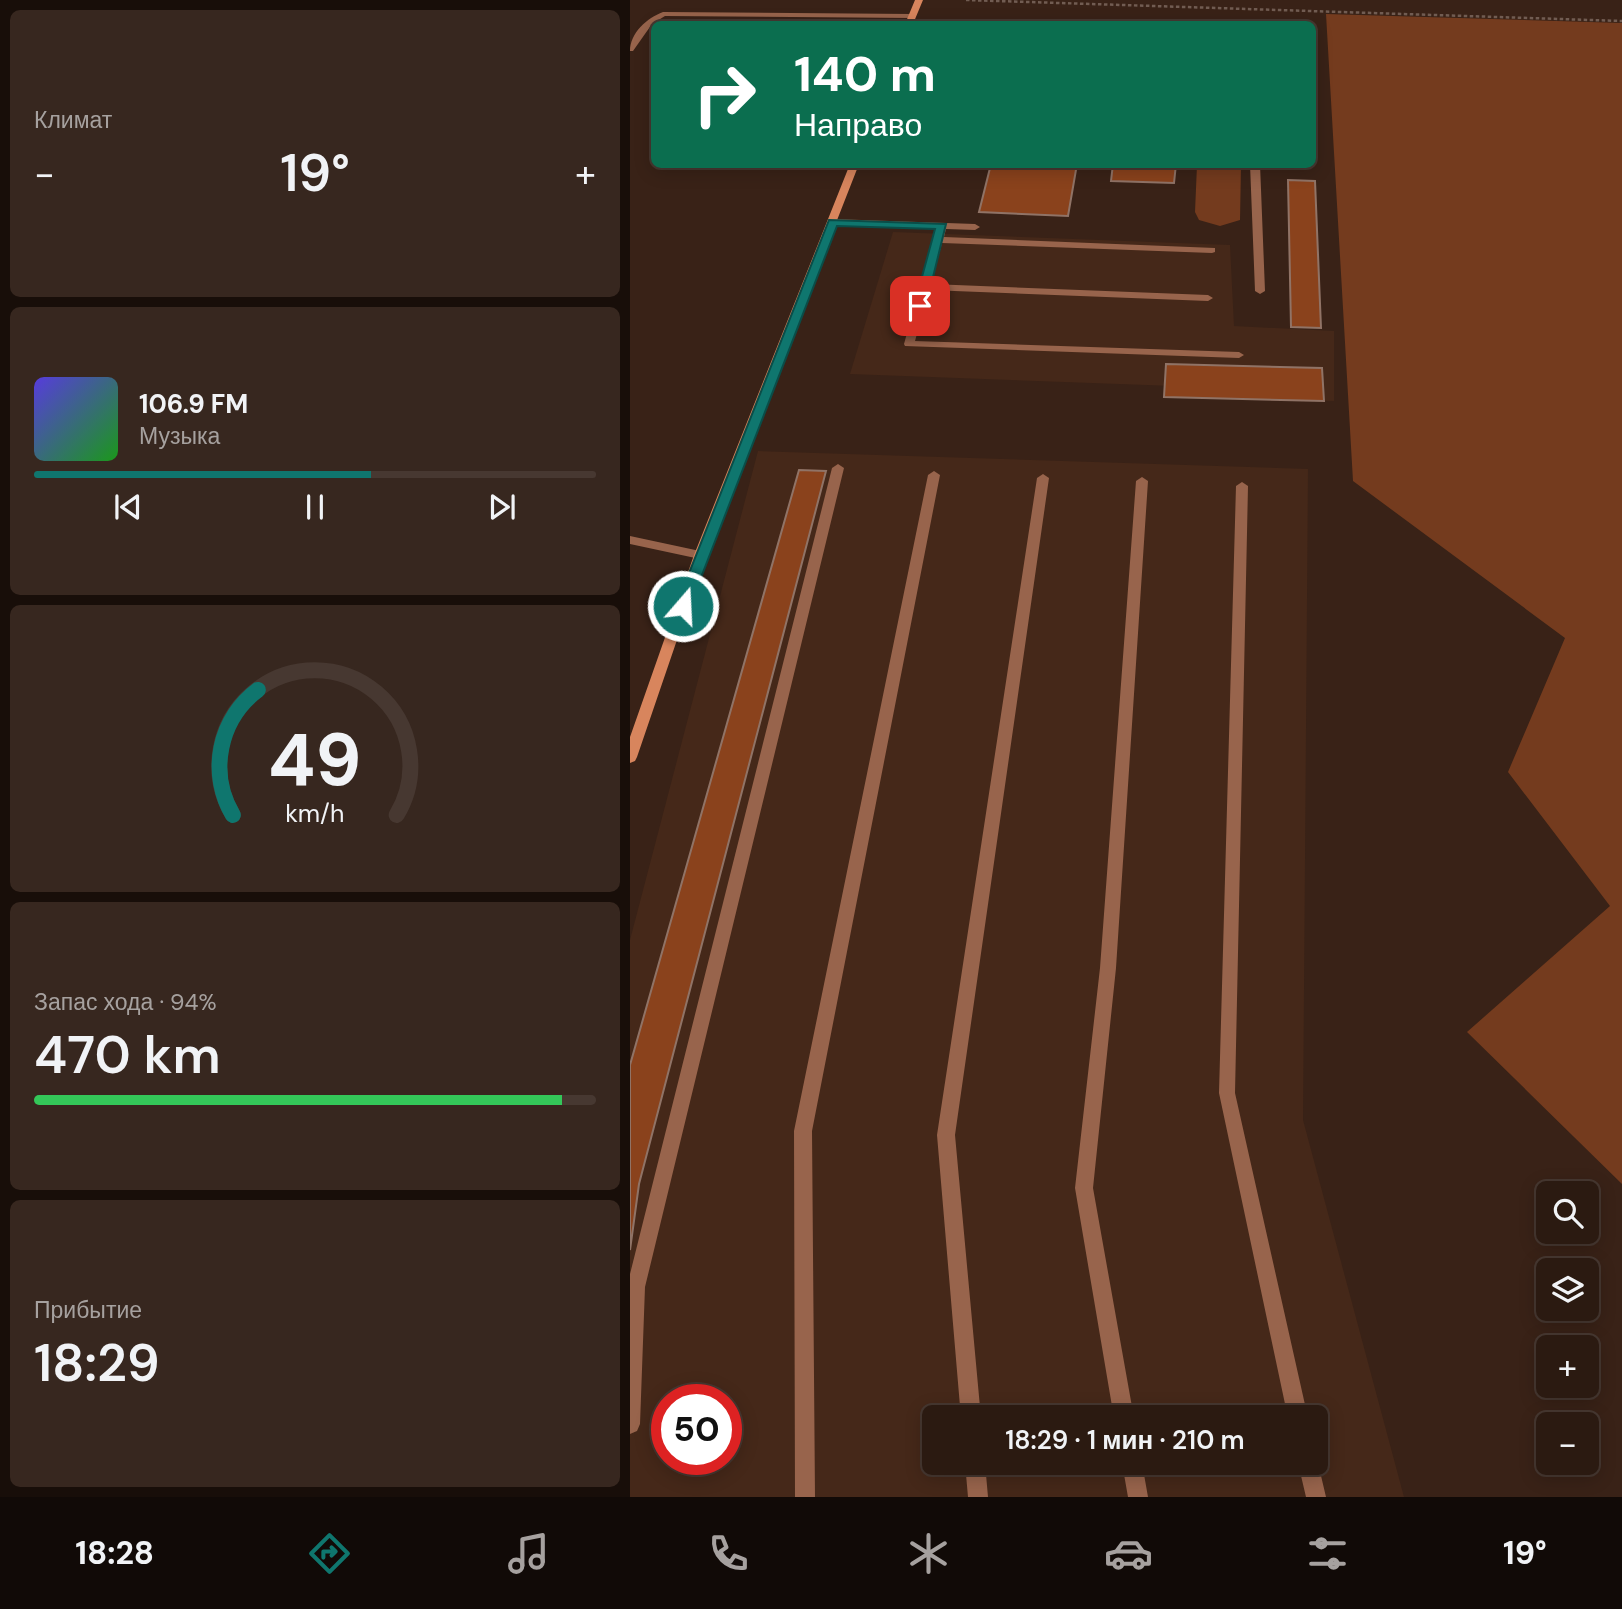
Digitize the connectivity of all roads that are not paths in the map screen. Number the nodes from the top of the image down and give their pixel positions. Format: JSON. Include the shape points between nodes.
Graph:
{"nodes":[{"id":1,"x":919,"y":0,"type":"edge"},
{"id":2,"x":911,"y":20,"type":"edge"},
{"id":3,"x":630,"y":49,"type":"edge"},
{"id":4,"x":854,"y":168,"type":"edge"},
{"id":5,"x":1255,"y":168,"type":"edge"},
{"id":6,"x":833,"y":222,"type":"junction"},
{"id":7,"x":942,"y":226,"type":"junction"},
{"id":8,"x":975,"y":227,"type":"dead end"},
{"id":9,"x":938,"y":240,"type":"junction"},
{"id":10,"x":1212,"y":250,"type":"dead end"},
{"id":11,"x":925,"y":287,"type":"junction"},
{"id":12,"x":1260,"y":291,"type":"dead end"},
{"id":13,"x":1208,"y":298,"type":"dead end"},
{"id":14,"x":1239,"y":355,"type":"dead end"},
{"id":15,"x":838,"y":467,"type":"dead end"},
{"id":16,"x":934,"y":475,"type":"dead end"},
{"id":17,"x":1043,"y":478,"type":"dead end"},
{"id":18,"x":1142,"y":481,"type":"dead end"},
{"id":19,"x":1242,"y":486,"type":"dead end"},
{"id":20,"x":630,"y":540,"type":"edge"},
{"id":21,"x":701,"y":555,"type":"junction"},
{"id":22,"x":630,"y":757,"type":"edge"},
{"id":23,"x":970,"y":1405,"type":"edge"},
{"id":24,"x":1122,"y":1405,"type":"edge"},
{"id":25,"x":1295,"y":1405,"type":"edge"},
{"id":26,"x":630,"y":1424,"type":"edge"},
{"id":27,"x":976,"y":1475,"type":"edge"},
{"id":28,"x":1134,"y":1475,"type":"edge"},
{"id":29,"x":1311,"y":1475,"type":"edge"},
{"id":30,"x":805,"y":1497,"type":"edge"},
{"id":31,"x":978,"y":1497,"type":"edge"},
{"id":32,"x":1138,"y":1497,"type":"edge"},
{"id":33,"x":1316,"y":1497,"type":"edge"}],
"edges":[{"from":1,"to":2,"type":"main road"},
{"from":2,"to":3,"type":"lane","via":[[663,14],[649,22]]},
{"from":4,"to":6,"type":"main road"},
{"from":5,"to":12,"type":"lane"},
{"from":6,"to":7,"type":"lane"},
{"from":6,"to":21,"type":"main road"},
{"from":7,"to":8,"type":"lane"},
{"from":7,"to":9,"type":"lane"},
{"from":9,"to":10,"type":"lane"},
{"from":9,"to":11,"type":"lane"},
{"from":11,"to":13,"type":"lane"},
{"from":11,"to":14,"type":"lane","via":[[909,344]]},
{"from":15,"to":26,"type":"lane","via":[[636,1287]]},
{"from":16,"to":30,"type":"lane","via":[[803,1131]]},
{"from":17,"to":23,"type":"lane","via":[[946,1135]]},
{"from":18,"to":24,"type":"lane","via":[[1108,968],[1084,1188]]},
{"from":19,"to":25,"type":"lane","via":[[1227,1093]]},
{"from":20,"to":21,"type":"lane"},
{"from":21,"to":22,"type":"main road"},
{"from":27,"to":31,"type":"lane"},
{"from":28,"to":32,"type":"lane"},
{"from":29,"to":33,"type":"lane"}]}
